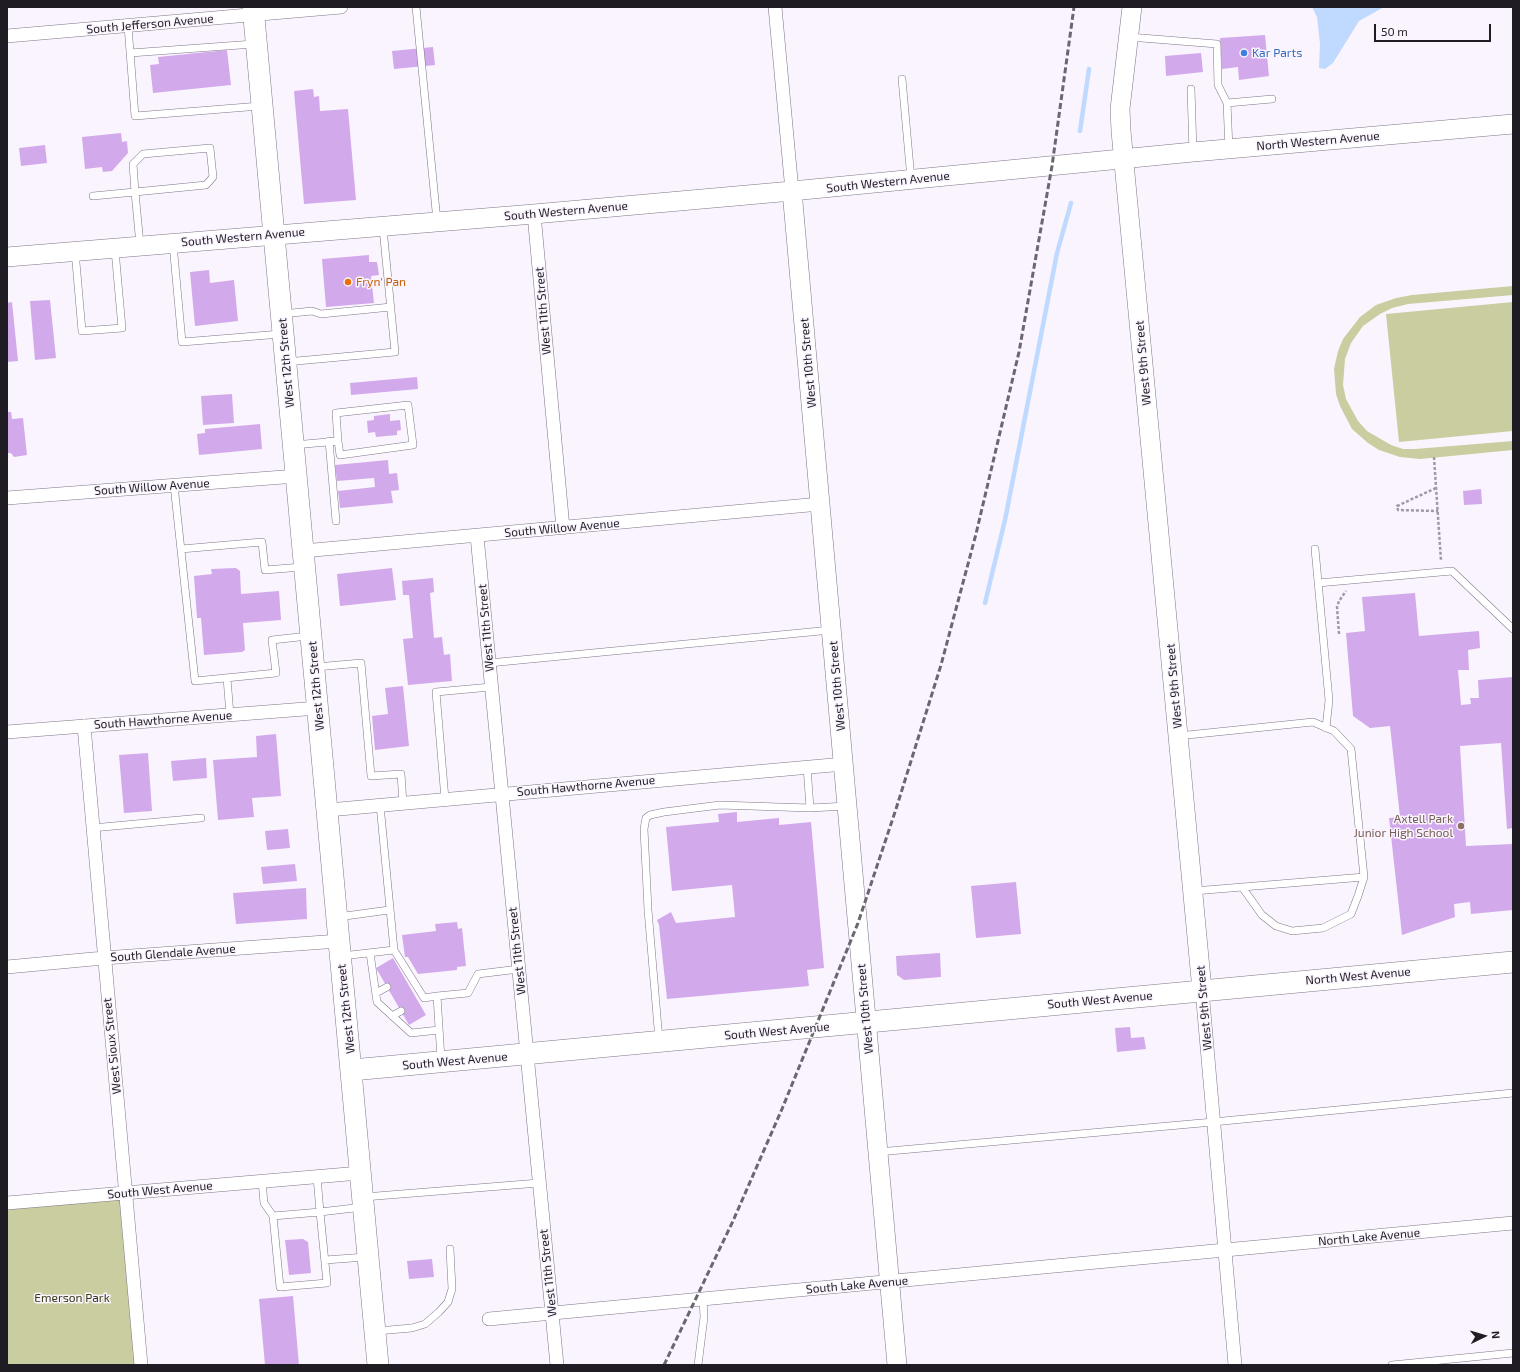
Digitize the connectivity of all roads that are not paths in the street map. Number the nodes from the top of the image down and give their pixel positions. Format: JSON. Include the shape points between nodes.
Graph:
{"nodes":[{"id":1,"x":341,"y":7,"type":"edge"},
{"id":2,"x":416,"y":7,"type":"edge"},
{"id":3,"x":775,"y":7,"type":"edge"},
{"id":4,"x":1132,"y":7,"type":"edge"},
{"id":5,"x":311,"y":8,"type":"edge"},
{"id":6,"x":253,"y":11,"type":"edge"},
{"id":7,"x":128,"y":26,"type":"junction"},
{"id":8,"x":7,"y":36,"type":"edge"},
{"id":9,"x":1128,"y":37,"type":"junction"},
{"id":10,"x":256,"y":44,"type":"junction"},
{"id":11,"x":130,"y":53,"type":"junction"},
{"id":12,"x":902,"y":78,"type":"dead end"},
{"id":13,"x":1191,"y":89,"type":"dead end"},
{"id":14,"x":1272,"y":99,"type":"dead end"},
{"id":15,"x":1227,"y":103,"type":"junction"},
{"id":16,"x":262,"y":106,"type":"junction"},
{"id":17,"x":1513,"y":124,"type":"edge"},
{"id":18,"x":1229,"y":149,"type":"junction"},
{"id":19,"x":1193,"y":152,"type":"junction"},
{"id":20,"x":1124,"y":159,"type":"junction"},
{"id":21,"x":911,"y":180,"type":"junction"},
{"id":22,"x":792,"y":191,"type":"junction"},
{"id":23,"x":136,"y":192,"type":"junction"},
{"id":24,"x":93,"y":196,"type":"dead end"},
{"id":25,"x":534,"y":214,"type":"junction"},
{"id":26,"x":437,"y":222,"type":"junction"},
{"id":27,"x":383,"y":226,"type":"junction"},
{"id":28,"x":274,"y":234,"type":"junction"},
{"id":29,"x":173,"y":243,"type":"junction"},
{"id":30,"x":140,"y":246,"type":"junction"},
{"id":31,"x":115,"y":248,"type":"junction"},
{"id":32,"x":75,"y":251,"type":"junction"},
{"id":33,"x":7,"y":257,"type":"edge"},
{"id":34,"x":391,"y":307,"type":"junction"},
{"id":35,"x":282,"y":324,"type":"junction"},
{"id":36,"x":286,"y":362,"type":"junction"},
{"id":37,"x":338,"y":440,"type":"junction"},
{"id":38,"x":329,"y":441,"type":"junction"},
{"id":39,"x":294,"y":445,"type":"junction"},
{"id":40,"x":297,"y":476,"type":"junction"},
{"id":41,"x":174,"y":485,"type":"junction"},
{"id":42,"x":7,"y":498,"type":"edge"},
{"id":43,"x":820,"y":504,"type":"junction"},
{"id":44,"x":336,"y":521,"type":"dead end"},
{"id":45,"x":563,"y":528,"type":"junction"},
{"id":46,"x":477,"y":536,"type":"junction"},
{"id":47,"x":181,"y":549,"type":"junction"},
{"id":48,"x":1315,"y":549,"type":"dead end"},
{"id":49,"x":304,"y":559,"type":"junction"},
{"id":50,"x":1318,"y":582,"type":"junction"},
{"id":51,"x":1513,"y":629,"type":"edge"},
{"id":52,"x":832,"y":630,"type":"junction"},
{"id":53,"x":311,"y":636,"type":"junction"},
{"id":54,"x":489,"y":663,"type":"junction"},
{"id":55,"x":314,"y":667,"type":"junction"},
{"id":56,"x":227,"y":678,"type":"junction"},
{"id":57,"x":491,"y":687,"type":"junction"},
{"id":58,"x":318,"y":708,"type":"junction"},
{"id":59,"x":230,"y":715,"type":"junction"},
{"id":60,"x":84,"y":726,"type":"junction"},
{"id":61,"x":1326,"y":728,"type":"junction"},
{"id":62,"x":7,"y":732,"type":"edge"},
{"id":63,"x":1178,"y":736,"type":"junction"},
{"id":64,"x":844,"y":764,"type":"junction"},
{"id":65,"x":807,"y":767,"type":"junction"},
{"id":66,"x":502,"y":794,"type":"junction"},
{"id":67,"x":445,"y":799,"type":"junction"},
{"id":68,"x":403,"y":803,"type":"junction"},
{"id":69,"x":380,"y":805,"type":"junction"},
{"id":70,"x":847,"y":806,"type":"junction"},
{"id":71,"x":810,"y":808,"type":"junction"},
{"id":72,"x":328,"y":810,"type":"junction"},
{"id":73,"x":201,"y":818,"type":"dead end"},
{"id":74,"x":92,"y":828,"type":"junction"},
{"id":75,"x":1364,"y":877,"type":"junction"},
{"id":76,"x":1242,"y":887,"type":"junction"},
{"id":77,"x":1193,"y":892,"type":"junction"},
{"id":78,"x":389,"y":910,"type":"junction"},
{"id":79,"x":337,"y":917,"type":"junction"},
{"id":80,"x":340,"y":949,"type":"junction"},
{"id":81,"x":394,"y":950,"type":"junction"},
{"id":82,"x":370,"y":953,"type":"junction"},
{"id":83,"x":104,"y":958,"type":"junction"},
{"id":84,"x":1513,"y":962,"type":"edge"},
{"id":85,"x":7,"y":967,"type":"edge"},
{"id":86,"x":519,"y":969,"type":"junction"},
{"id":87,"x":387,"y":987,"type":"dead end"},
{"id":88,"x":1202,"y":990,"type":"junction"},
{"id":89,"x":376,"y":993,"type":"junction"},
{"id":90,"x":437,"y":996,"type":"junction"},
{"id":91,"x":401,"y":1012,"type":"dead end"},
{"id":92,"x":392,"y":1016,"type":"junction"},
{"id":93,"x":866,"y":1022,"type":"junction"},
{"id":94,"x":439,"y":1030,"type":"junction"},
{"id":95,"x":659,"y":1042,"type":"junction"},
{"id":96,"x":527,"y":1055,"type":"junction"},
{"id":97,"x":441,"y":1062,"type":"junction"},
{"id":98,"x":352,"y":1070,"type":"junction"},
{"id":99,"x":1513,"y":1094,"type":"edge"},
{"id":100,"x":1213,"y":1122,"type":"junction"},
{"id":101,"x":878,"y":1152,"type":"junction"},
{"id":102,"x":360,"y":1173,"type":"junction"},
{"id":103,"x":317,"y":1177,"type":"junction"},
{"id":104,"x":262,"y":1181,"type":"junction"},
{"id":105,"x":539,"y":1183,"type":"junction"},
{"id":106,"x":127,"y":1192,"type":"junction"},
{"id":107,"x":363,"y":1202,"type":"junction"},
{"id":108,"x":7,"y":1203,"type":"edge"},
{"id":109,"x":320,"y":1212,"type":"junction"},
{"id":110,"x":273,"y":1216,"type":"junction"},
{"id":111,"x":1513,"y":1224,"type":"edge"},
{"id":112,"x":450,"y":1249,"type":"dead end"},
{"id":113,"x":1225,"y":1251,"type":"junction"},
{"id":114,"x":368,"y":1256,"type":"junction"},
{"id":115,"x":325,"y":1260,"type":"junction"},
{"id":116,"x":890,"y":1281,"type":"junction"},
{"id":117,"x":703,"y":1299,"type":"junction"},
{"id":118,"x":552,"y":1313,"type":"junction"},
{"id":119,"x":489,"y":1319,"type":"dead end"},
{"id":120,"x":375,"y":1332,"type":"junction"},
{"id":121,"x":1513,"y":1353,"type":"edge"},
{"id":122,"x":142,"y":1365,"type":"edge"},
{"id":123,"x":378,"y":1365,"type":"edge"},
{"id":124,"x":557,"y":1365,"type":"edge"},
{"id":125,"x":698,"y":1365,"type":"edge"},
{"id":126,"x":897,"y":1365,"type":"edge"},
{"id":127,"x":1235,"y":1365,"type":"edge"},
{"id":128,"x":1392,"y":1365,"type":"edge"}],
"edges":[{"from":1,"to":5,"type":"street","name":"South Jefferson Avenue"},
{"from":2,"to":26,"type":"lane"},
{"from":3,"to":22,"type":"street","name":"West 10th Street"},
{"from":4,"to":9,"type":"street","name":"West 9th Street"},
{"from":5,"to":6,"type":"street","name":"South Jefferson Avenue"},
{"from":6,"to":7,"type":"street","name":"South Jefferson Avenue"},
{"from":6,"to":10,"type":"main road","name":"West 12th Street"},
{"from":7,"to":8,"type":"street","name":"South Jefferson Avenue"},
{"from":7,"to":11,"type":"lane"},
{"from":9,"to":15,"type":"lane","via":[[1217,44],[1218,85]]},
{"from":9,"to":20,"type":"street","name":"West 9th Street","via":[[1120,109]]},
{"from":10,"to":11,"type":"lane"},
{"from":10,"to":16,"type":"main road","name":"West 12th Street"},
{"from":11,"to":16,"type":"lane","via":[[135,116]]},
{"from":12,"to":21,"type":"lane"},
{"from":13,"to":19,"type":"lane"},
{"from":14,"to":15,"type":"lane"},
{"from":15,"to":18,"type":"lane"},
{"from":16,"to":28,"type":"main road","name":"West 12th Street"},
{"from":17,"to":18,"type":"street","name":"North Western Avenue"},
{"from":18,"to":19,"type":"street","name":"North Western Avenue"},
{"from":19,"to":20,"type":"street","name":"North Western Avenue"},
{"from":20,"to":21,"type":"street","name":"South Western Avenue"},
{"from":20,"to":63,"type":"street","name":"West 9th Street"},
{"from":21,"to":22,"type":"street","name":"South Western Avenue"},
{"from":22,"to":25,"type":"street","name":"South Western Avenue"},
{"from":22,"to":43,"type":"street","name":"West 10th Street"},
{"from":23,"to":23,"type":"lane","via":[[133,164],[143,154],[210,148],[213,177],[206,185]]},
{"from":23,"to":24,"type":"lane"},
{"from":23,"to":30,"type":"lane"},
{"from":25,"to":26,"type":"street","name":"South Western Avenue"},
{"from":25,"to":45,"type":"street","name":"West 11th Street"},
{"from":26,"to":27,"type":"street","name":"South Western Avenue"},
{"from":27,"to":28,"type":"street","name":"South Western Avenue"},
{"from":27,"to":34,"type":"lane"},
{"from":28,"to":29,"type":"street","name":"South Western Avenue"},
{"from":28,"to":35,"type":"main road","name":"West 12th Street"},
{"from":29,"to":30,"type":"street","name":"South Western Avenue"},
{"from":29,"to":35,"type":"lane","via":[[182,342]]},
{"from":30,"to":31,"type":"street","name":"South Western Avenue"},
{"from":31,"to":32,"type":"street","name":"South Western Avenue"},
{"from":31,"to":32,"type":"lane","via":[[122,328],[82,331]]},
{"from":32,"to":33,"type":"street","name":"South Western Avenue"},
{"from":34,"to":35,"type":"lane","via":[[321,314],[312,311]]},
{"from":34,"to":36,"type":"lane","via":[[395,352]]},
{"from":35,"to":36,"type":"main road","name":"West 12th Street"},
{"from":36,"to":39,"type":"main road","name":"West 12th Street"},
{"from":37,"to":37,"type":"lane","via":[[340,454],[413,445],[408,405],[336,413]]},
{"from":37,"to":38,"type":"lane"},
{"from":38,"to":39,"type":"lane"},
{"from":38,"to":44,"type":"lane"},
{"from":39,"to":40,"type":"main road","name":"West 12th Street"},
{"from":40,"to":41,"type":"street","name":"South Willow Avenue"},
{"from":40,"to":49,"type":"main road","name":"West 12th Street"},
{"from":41,"to":42,"type":"street","name":"South Willow Avenue"},
{"from":41,"to":47,"type":"lane"},
{"from":43,"to":45,"type":"street","name":"South Willow Avenue"},
{"from":43,"to":52,"type":"street","name":"West 10th Street"},
{"from":45,"to":46,"type":"street","name":"South Willow Avenue"},
{"from":46,"to":49,"type":"street","name":"South Willow Avenue"},
{"from":46,"to":54,"type":"street","name":"West 11th Street"},
{"from":47,"to":49,"type":"lane","via":[[262,542],[265,570]]},
{"from":47,"to":56,"type":"lane","via":[[195,681]]},
{"from":48,"to":50,"type":"lane"},
{"from":49,"to":53,"type":"main road","name":"West 12th Street"},
{"from":50,"to":51,"type":"lane","via":[[1452,571]]},
{"from":50,"to":61,"type":"lane","via":[[1329,700]]},
{"from":52,"to":54,"type":"lane"},
{"from":52,"to":64,"type":"street","name":"West 10th Street"},
{"from":53,"to":55,"type":"main road","name":"West 12th Street"},
{"from":53,"to":56,"type":"lane","via":[[272,640],[276,673]]},
{"from":54,"to":57,"type":"street","name":"West 11th Street"},
{"from":55,"to":58,"type":"main road","name":"West 12th Street"},
{"from":55,"to":68,"type":"lane","via":[[361,663],[371,776],[401,774]]},
{"from":56,"to":59,"type":"lane"},
{"from":57,"to":66,"type":"street","name":"West 11th Street"},
{"from":57,"to":67,"type":"lane","via":[[436,692]]},
{"from":58,"to":59,"type":"street","name":"South Hawthorne Avenue"},
{"from":58,"to":72,"type":"main road","name":"West 12th Street"},
{"from":59,"to":60,"type":"street","name":"South Hawthorne Avenue"},
{"from":60,"to":62,"type":"street","name":"South Hawthorne Avenue"},
{"from":60,"to":74,"type":"street","name":"West Sioux Street"},
{"from":61,"to":63,"type":"lane","via":[[1313,722]]},
{"from":61,"to":75,"type":"lane","via":[[1334,731],[1351,749]]},
{"from":63,"to":77,"type":"street","name":"West 9th Street"},
{"from":64,"to":65,"type":"street","name":"South Hawthorne Avenue"},
{"from":64,"to":70,"type":"street","name":"West 10th Street"},
{"from":65,"to":66,"type":"street","name":"South Hawthorne Avenue"},
{"from":65,"to":71,"type":"lane"},
{"from":66,"to":67,"type":"street","name":"South Hawthorne Avenue"},
{"from":66,"to":86,"type":"street","name":"West 11th Street"},
{"from":67,"to":68,"type":"street","name":"South Hawthorne Avenue"},
{"from":68,"to":69,"type":"street","name":"South Hawthorne Avenue"},
{"from":69,"to":72,"type":"street","name":"South Hawthorne Avenue"},
{"from":69,"to":78,"type":"lane"},
{"from":70,"to":71,"type":"lane"},
{"from":70,"to":93,"type":"street","name":"West 10th Street"},
{"from":71,"to":95,"type":"lane","via":[[720,805],[664,812],[646,818],[644,830],[648,910]]},
{"from":72,"to":79,"type":"main road","name":"West 12th Street"},
{"from":73,"to":74,"type":"lane"},
{"from":74,"to":83,"type":"street","name":"West Sioux Street"},
{"from":75,"to":76,"type":"lane"},
{"from":75,"to":76,"type":"lane","via":[[1351,914],[1323,928],[1292,931],[1276,926],[1262,915]]},
{"from":76,"to":77,"type":"lane"},
{"from":77,"to":88,"type":"street","name":"West 9th Street"},
{"from":78,"to":79,"type":"lane"},
{"from":78,"to":81,"type":"lane"},
{"from":79,"to":80,"type":"main road","name":"West 12th Street"},
{"from":80,"to":82,"type":"lane"},
{"from":80,"to":83,"type":"street","name":"South Glendale Avenue"},
{"from":80,"to":98,"type":"main road","name":"West 12th Street"},
{"from":81,"to":82,"type":"lane"},
{"from":81,"to":90,"type":"lane","via":[[421,1000]]},
{"from":82,"to":89,"type":"lane"},
{"from":83,"to":85,"type":"street","name":"South Glendale Avenue"},
{"from":83,"to":106,"type":"street","name":"West Sioux Street"},
{"from":84,"to":88,"type":"main road","name":"North West Avenue"},
{"from":86,"to":90,"type":"lane","via":[[478,974],[468,993]]},
{"from":86,"to":96,"type":"street","name":"West 11th Street"},
{"from":87,"to":89,"type":"lane"},
{"from":88,"to":93,"type":"main road","name":"South West Avenue"},
{"from":88,"to":100,"type":"street","name":"West 9th Street"},
{"from":89,"to":92,"type":"lane","via":[[377,1002]]},
{"from":90,"to":94,"type":"lane"},
{"from":91,"to":92,"type":"lane"},
{"from":92,"to":94,"type":"lane","via":[[410,1033]]},
{"from":93,"to":95,"type":"main road","name":"South West Avenue"},
{"from":93,"to":101,"type":"street","name":"West 10th Street"},
{"from":94,"to":97,"type":"lane"},
{"from":95,"to":96,"type":"main road","name":"South West Avenue"},
{"from":96,"to":97,"type":"main road","name":"South West Avenue"},
{"from":96,"to":105,"type":"street","name":"West 11th Street"},
{"from":97,"to":98,"type":"main road","name":"South West Avenue"},
{"from":98,"to":102,"type":"main road","name":"West 12th Street"},
{"from":99,"to":100,"type":"lane"},
{"from":100,"to":101,"type":"lane"},
{"from":100,"to":113,"type":"street","name":"West 9th Street"},
{"from":101,"to":116,"type":"street","name":"West 10th Street"},
{"from":102,"to":103,"type":"street","name":"South West Avenue"},
{"from":102,"to":107,"type":"main road","name":"West 12th Street"},
{"from":103,"to":104,"type":"street","name":"South West Avenue"},
{"from":103,"to":109,"type":"lane"},
{"from":104,"to":106,"type":"street","name":"South West Avenue"},
{"from":104,"to":110,"type":"lane","via":[[264,1203]]},
{"from":105,"to":107,"type":"lane"},
{"from":105,"to":118,"type":"street","name":"West 11th Street"},
{"from":106,"to":108,"type":"street","name":"South West Avenue"},
{"from":106,"to":122,"type":"street","name":"West Sioux Street"},
{"from":107,"to":109,"type":"lane"},
{"from":107,"to":114,"type":"main road","name":"West 12th Street"},
{"from":109,"to":110,"type":"lane"},
{"from":109,"to":115,"type":"lane"},
{"from":110,"to":115,"type":"lane","via":[[280,1287],[327,1283]]},
{"from":111,"to":113,"type":"street","name":"North Lake Avenue"},
{"from":112,"to":120,"type":"lane","via":[[452,1289],[448,1302],[439,1312],[424,1324],[412,1328]]},
{"from":113,"to":116,"type":"street","name":"South Lake Avenue"},
{"from":113,"to":127,"type":"street","name":"West 9th Street"},
{"from":114,"to":115,"type":"lane"},
{"from":114,"to":120,"type":"main road","name":"West 12th Street"},
{"from":116,"to":117,"type":"street","name":"South Lake Avenue"},
{"from":116,"to":126,"type":"street","name":"West 10th Street"},
{"from":117,"to":118,"type":"street","name":"South Lake Avenue"},
{"from":117,"to":125,"type":"lane","via":[[704,1317]]},
{"from":118,"to":119,"type":"street","name":"South Lake Avenue"},
{"from":118,"to":124,"type":"street","name":"West 11th Street"},
{"from":120,"to":123,"type":"main road","name":"West 12th Street"},
{"from":121,"to":128,"type":"lane"}]}
